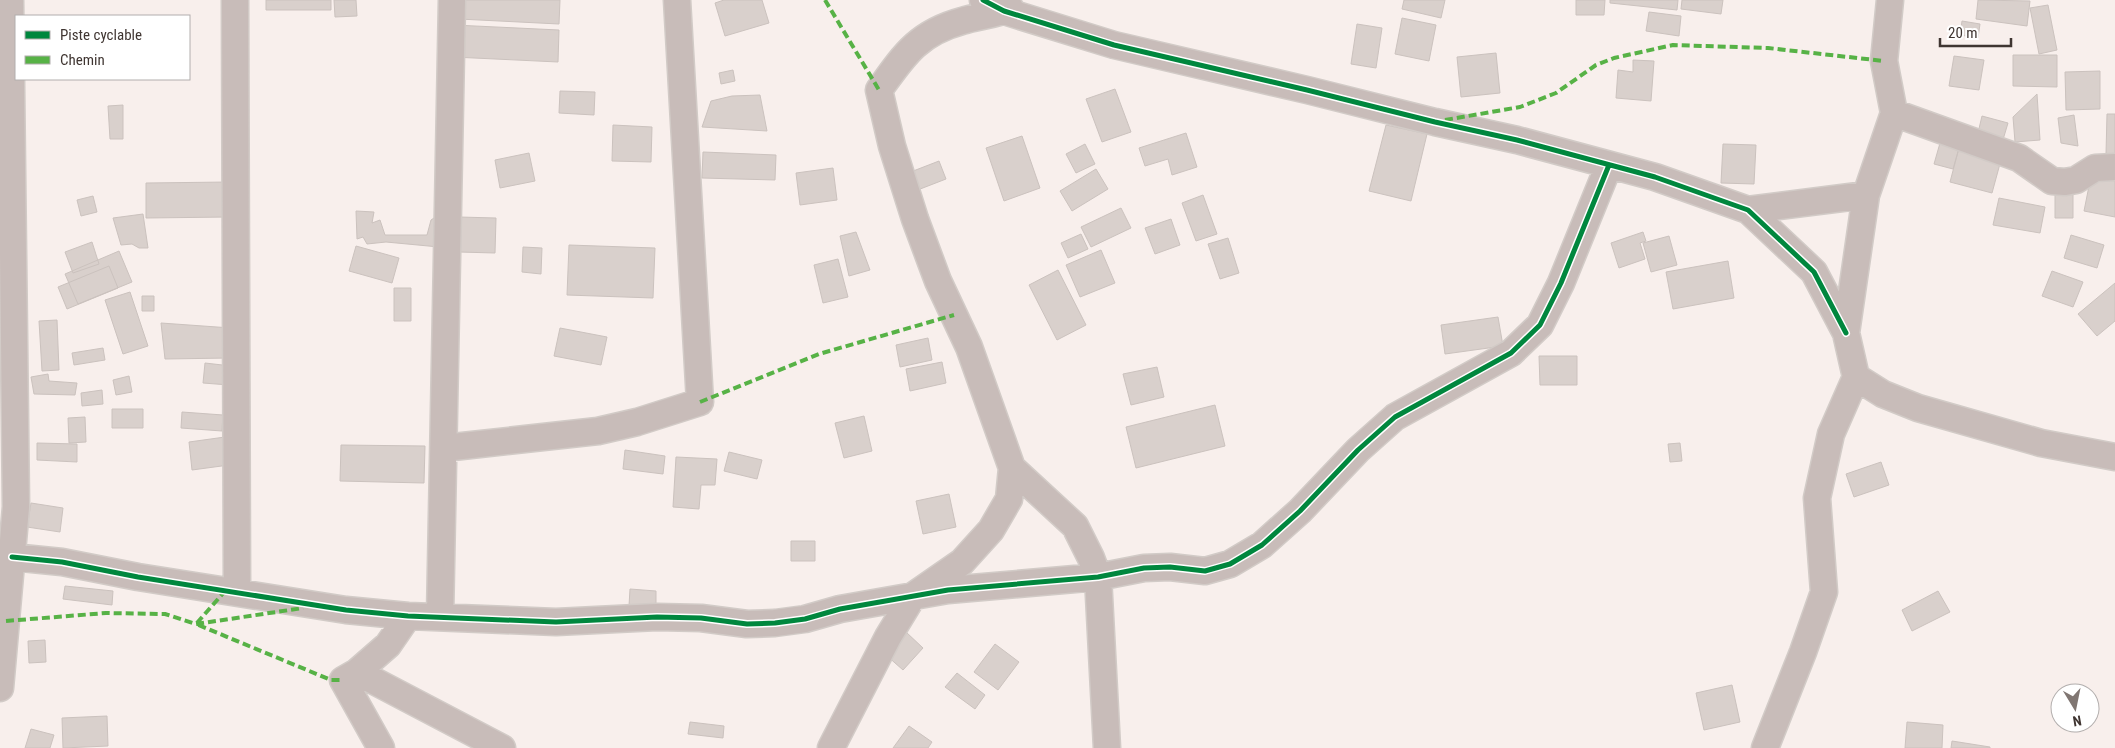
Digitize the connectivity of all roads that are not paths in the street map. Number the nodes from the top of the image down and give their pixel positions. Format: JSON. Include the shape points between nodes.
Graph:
{"nodes":[{"id":1,"x":10,"y":0,"type":"edge"},
{"id":2,"x":235,"y":0,"type":"edge"},
{"id":3,"x":452,"y":0,"type":"edge"},
{"id":4,"x":677,"y":0,"type":"edge"},
{"id":5,"x":1029,"y":0,"type":"edge"},
{"id":6,"x":1890,"y":0,"type":"edge"},
{"id":7,"x":993,"y":5,"type":"edge"},
{"id":8,"x":1894,"y":112,"type":"junction"},
{"id":9,"x":1609,"y":165,"type":"junction"},
{"id":10,"x":2115,"y":166,"type":"edge"},
{"id":11,"x":1866,"y":195,"type":"junction"},
{"id":12,"x":1748,"y":210,"type":"junction"},
{"id":13,"x":1846,"y":333,"type":"junction"},
{"id":14,"x":1856,"y":377,"type":"junction"},
{"id":15,"x":444,"y":448,"type":"junction"},
{"id":16,"x":2115,"y":457,"type":"edge"},
{"id":17,"x":1012,"y":468,"type":"junction"},
{"id":18,"x":8,"y":506,"type":"edge"},
{"id":19,"x":12,"y":557,"type":"junction"},
{"id":20,"x":1098,"y":577,"type":"junction"},
{"id":21,"x":237,"y":592,"type":"junction"},
{"id":22,"x":913,"y":596,"type":"junction"},
{"id":23,"x":408,"y":616,"type":"junction"},
{"id":24,"x":440,"y":617,"type":"junction"},
{"id":25,"x":357,"y":672,"type":"junction"},
{"id":26,"x":0,"y":688,"type":"edge"},
{"id":27,"x":382,"y":748,"type":"edge"},
{"id":28,"x":502,"y":748,"type":"edge"},
{"id":29,"x":831,"y":748,"type":"edge"},
{"id":30,"x":1107,"y":748,"type":"edge"},
{"id":31,"x":1765,"y":748,"type":"edge"}],
"edges":[{"from":1,"to":18,"type":"street"},
{"from":2,"to":21,"type":"street"},
{"from":3,"to":15,"type":"street"},
{"from":4,"to":15,"type":"street","via":[[700,402],[598,431]]},
{"from":5,"to":7,"type":"street"},
{"from":6,"to":8,"type":"street","via":[[1884,62]]},
{"from":7,"to":9,"type":"street","via":[[1114,44]]},
{"from":7,"to":17,"type":"street","via":[[924,36],[899,61],[879,90],[892,146],[919,228],[938,281],[969,347]]},
{"from":8,"to":10,"type":"street","via":[[2019,158],[2052,181],[2076,180],[2095,168]]},
{"from":8,"to":11,"type":"street"},
{"from":9,"to":12,"type":"street","via":[[1655,177]]},
{"from":9,"to":20,"type":"street","via":[[1561,283],[1540,325],[1511,353],[1395,417],[1358,450],[1294,517],[1262,545],[1230,564],[1205,570],[1144,568]]},
{"from":11,"to":12,"type":"street"},
{"from":11,"to":13,"type":"street"},
{"from":12,"to":13,"type":"street","via":[[1814,272]]},
{"from":13,"to":14,"type":"street"},
{"from":14,"to":16,"type":"street","via":[[1882,394],[1918,408],[2041,442]]},
{"from":14,"to":31,"type":"street","via":[[1831,434],[1818,498],[1824,592]]},
{"from":15,"to":24,"type":"street"},
{"from":17,"to":20,"type":"street","via":[[1074,526]]},
{"from":17,"to":22,"type":"street","via":[[1008,499],[991,530],[962,562]]},
{"from":18,"to":19,"type":"street"},
{"from":19,"to":21,"type":"street","via":[[62,562]]},
{"from":19,"to":26,"type":"street"},
{"from":20,"to":22,"type":"street"},
{"from":20,"to":30,"type":"street"},
{"from":21,"to":23,"type":"street","via":[[346,610]]},
{"from":22,"to":24,"type":"street","via":[[775,623],[747,624],[701,618],[556,622]]},
{"from":22,"to":29,"type":"street","via":[[888,637]]},
{"from":23,"to":24,"type":"street"},
{"from":23,"to":25,"type":"street","via":[[388,646]]},
{"from":25,"to":27,"type":"street","via":[[343,680]]},
{"from":25,"to":28,"type":"street"}]}
